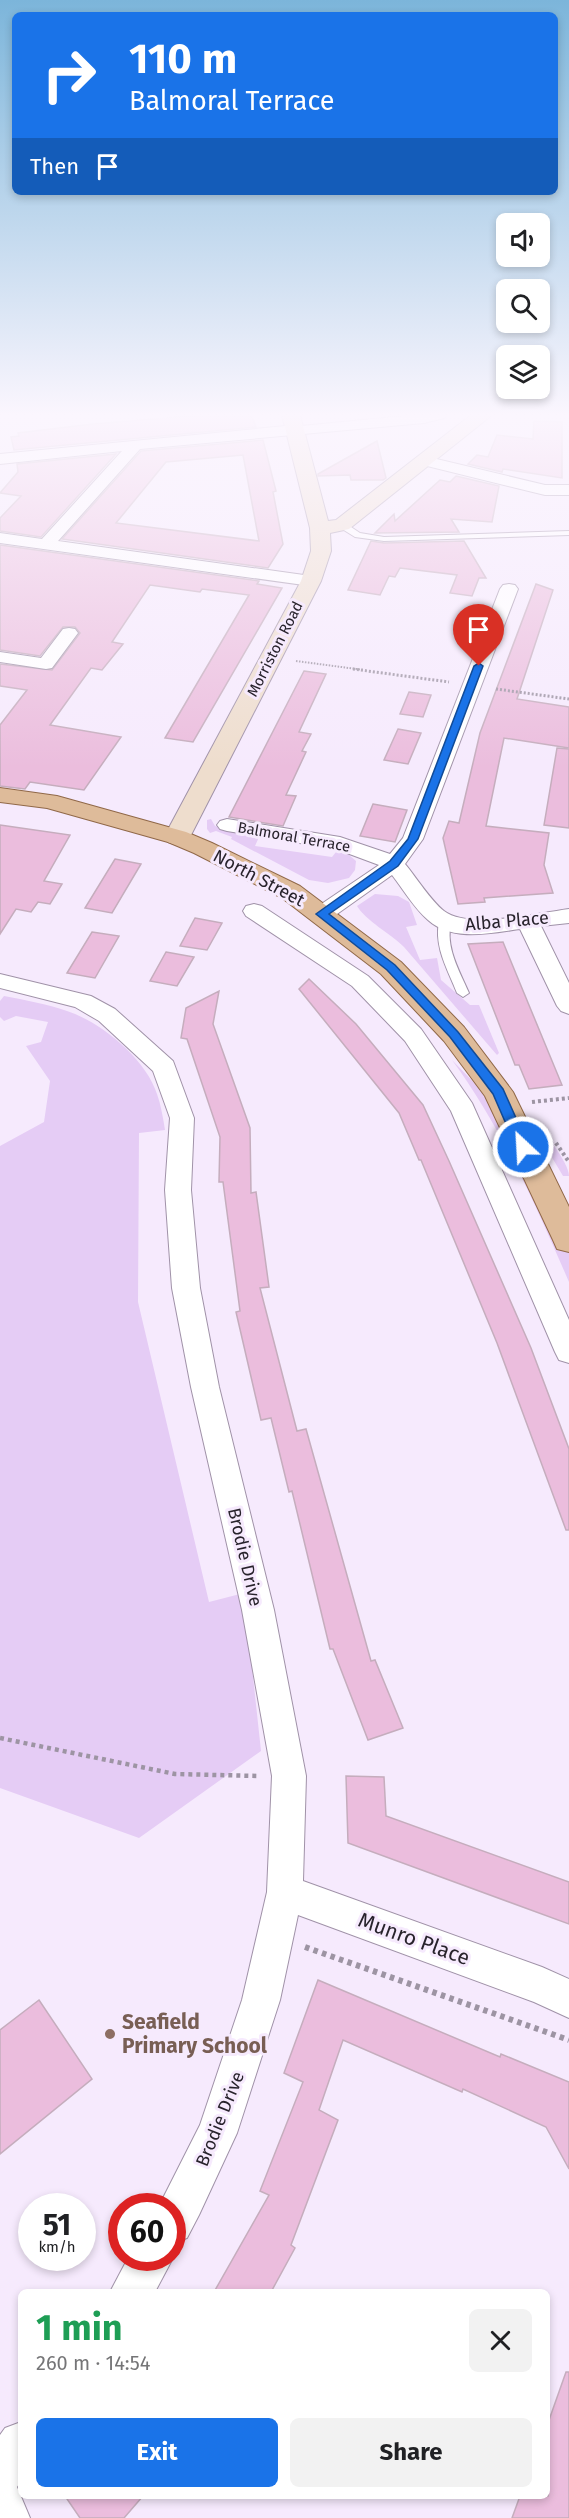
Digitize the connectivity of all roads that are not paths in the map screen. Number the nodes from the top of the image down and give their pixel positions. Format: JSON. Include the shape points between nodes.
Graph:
{"nodes":[{"id":1,"x":56,"y":533,"type":"edge"},
{"id":2,"x":320,"y":533,"type":"edge"},
{"id":3,"x":354,"y":533,"type":"edge"},
{"id":4,"x":569,"y":533,"type":"edge"},
{"id":5,"x":0,"y":538,"type":"edge"},
{"id":6,"x":46,"y":544,"type":"junction"},
{"id":7,"x":310,"y":581,"type":"junction"},
{"id":8,"x":509,"y":589,"type":"dead end"},
{"id":9,"x":69,"y":633,"type":"dead end"},
{"id":10,"x":0,"y":657,"type":"edge"},
{"id":11,"x":0,"y":795,"type":"edge"},
{"id":12,"x":227,"y":825,"type":"dead end"},
{"id":13,"x":177,"y":837,"type":"junction"},
{"id":14,"x":394,"y":864,"type":"junction"},
{"id":15,"x":254,"y":911,"type":"dead end"},
{"id":16,"x":321,"y":914,"type":"junction"},
{"id":17,"x":569,"y":916,"type":"edge"},
{"id":18,"x":527,"y":921,"type":"junction"},
{"id":19,"x":445,"y":922,"type":"junction"},
{"id":20,"x":0,"y":981,"type":"edge"},
{"id":21,"x":463,"y":993,"type":"dead end"},
{"id":22,"x":569,"y":1006,"type":"edge"},
{"id":23,"x":569,"y":1240,"type":"edge"},
{"id":24,"x":569,"y":1352,"type":"edge"},
{"id":25,"x":285,"y":1892,"type":"junction"},
{"id":26,"x":560,"y":1991,"type":"edge"},
{"id":27,"x":186,"y":2195,"type":"edge"},
{"id":28,"x":144,"y":2271,"type":"edge"},
{"id":29,"x":133,"y":2289,"type":"edge"},
{"id":30,"x":18,"y":2448,"type":"edge"},
{"id":31,"x":0,"y":2472,"type":"edge"},
{"id":32,"x":0,"y":2501,"type":"edge"},
{"id":33,"x":7,"y":2518,"type":"edge"}],
"edges":[{"from":1,"to":6,"type":"street"},
{"from":2,"to":7,"type":"main road","name":"Morriston Road","via":[[321,551]]},
{"from":3,"to":4,"type":"lane","via":[[384,539]]},
{"from":5,"to":6,"type":"street"},
{"from":6,"to":7,"type":"street"},
{"from":7,"to":13,"type":"main road","name":"Morriston Road"},
{"from":8,"to":14,"type":"street","via":[[413,839]]},
{"from":9,"to":10,"type":"street","via":[[46,664]]},
{"from":11,"to":13,"type":"main road","name":"North Street","via":[[48,801]]},
{"from":12,"to":14,"type":"street","name":"Balmoral Terrace","via":[[340,843]]},
{"from":13,"to":16,"type":"main road","name":"North Street","via":[[274,882]]},
{"from":14,"to":16,"type":"street"},
{"from":14,"to":19,"type":"street","name":"Balmoral Terrace","via":[[424,904]]},
{"from":15,"to":24,"type":"street","via":[[360,981],[412,1035],[464,1109]]},
{"from":16,"to":23,"type":"main road","name":"North Street","via":[[391,968],[454,1034],[498,1092]]},
{"from":17,"to":18,"type":"street","name":"Alba Place"},
{"from":18,"to":19,"type":"street","name":"Alba Place","via":[[474,927]]},
{"from":18,"to":22,"type":"street"},
{"from":19,"to":21,"type":"lane","via":[[443,942]]},
{"from":20,"to":25,"type":"street","name":"Brodie Drive","via":[[83,1001],[107,1015],[164,1067],[182,1118],[178,1190],[186,1288],[205,1387],[258,1610],[289,1776]]},
{"from":25,"to":26,"type":"street","name":"Munro Place"},
{"from":25,"to":27,"type":"street","name":"Brodie Drive","via":[[241,2066],[217,2133]]},
{"from":28,"to":29,"type":"street"},
{"from":30,"to":31,"type":"street"},
{"from":32,"to":33,"type":"street"}]}
